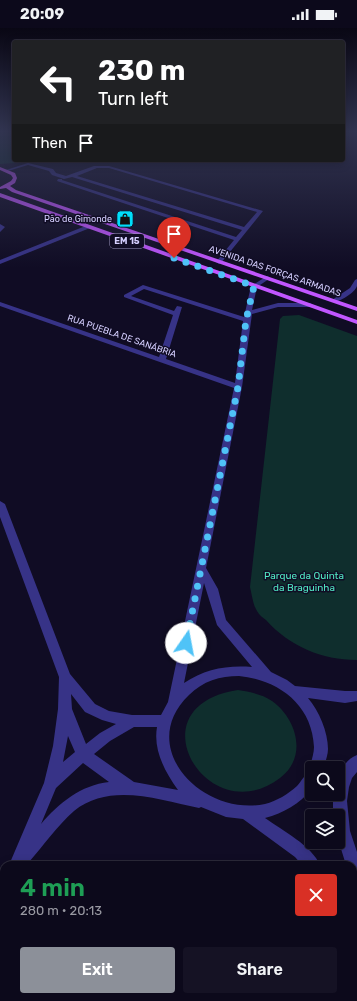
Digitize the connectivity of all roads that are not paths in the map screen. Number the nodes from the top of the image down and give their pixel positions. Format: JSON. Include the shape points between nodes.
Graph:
{"nodes":[{"id":1,"x":14,"y":177,"type":"edge"},
{"id":2,"x":78,"y":177,"type":"edge"},
{"id":3,"x":145,"y":177,"type":"edge"},
{"id":4,"x":66,"y":178,"type":"edge"},
{"id":5,"x":7,"y":186,"type":"junction"},
{"id":6,"x":0,"y":189,"type":"edge"},
{"id":7,"x":0,"y":195,"type":"edge"},
{"id":8,"x":0,"y":226,"type":"edge"},
{"id":9,"x":88,"y":227,"type":"junction"},
{"id":10,"x":245,"y":229,"type":"junction"},
{"id":11,"x":0,"y":230,"type":"edge"},
{"id":12,"x":236,"y":240,"type":"junction"},
{"id":13,"x":0,"y":262,"type":"edge"},
{"id":14,"x":219,"y":262,"type":"junction"},
{"id":15,"x":267,"y":278,"type":"junction"},
{"id":16,"x":357,"y":281,"type":"edge"},
{"id":17,"x":254,"y":286,"type":"junction"},
{"id":18,"x":181,"y":300,"type":"junction"},
{"id":19,"x":331,"y":300,"type":"junction"},
{"id":20,"x":0,"y":304,"type":"edge"},
{"id":21,"x":310,"y":305,"type":"junction"},
{"id":22,"x":357,"y":309,"type":"edge"},
{"id":23,"x":176,"y":314,"type":"junction"},
{"id":24,"x":248,"y":317,"type":"junction"},
{"id":25,"x":357,"y":322,"type":"edge"},
{"id":26,"x":162,"y":361,"type":"junction"},
{"id":27,"x":238,"y":387,"type":"junction"},
{"id":28,"x":0,"y":504,"type":"edge"},
{"id":29,"x":202,"y":570,"type":"junction"},
{"id":30,"x":268,"y":676,"type":"junction"},
{"id":31,"x":65,"y":677,"type":"junction"},
{"id":32,"x":294,"y":691,"type":"junction"},
{"id":33,"x":357,"y":696,"type":"edge"},
{"id":34,"x":174,"y":702,"type":"junction"},
{"id":35,"x":65,"y":710,"type":"junction"},
{"id":36,"x":132,"y":721,"type":"junction"},
{"id":37,"x":165,"y":721,"type":"junction"},
{"id":38,"x":83,"y":753,"type":"junction"},
{"id":39,"x":318,"y":761,"type":"edge"},
{"id":40,"x":349,"y":766,"type":"edge"},
{"id":41,"x":52,"y":783,"type":"junction"},
{"id":42,"x":130,"y":788,"type":"junction"},
{"id":43,"x":305,"y":788,"type":"edge"},
{"id":44,"x":202,"y":801,"type":"junction"},
{"id":45,"x":246,"y":813,"type":"junction"},
{"id":46,"x":19,"y":861,"type":"edge"},
{"id":47,"x":20,"y":861,"type":"edge"},
{"id":48,"x":308,"y":861,"type":"edge"},
{"id":49,"x":353,"y":861,"type":"edge"}],
"edges":[{"from":1,"to":5,"type":"main road"},
{"from":2,"to":10,"type":"street"},
{"from":3,"to":10,"type":"street","via":[[260,211]]},
{"from":4,"to":12,"type":"street","via":[[59,180]]},
{"from":5,"to":6,"type":"main road"},
{"from":5,"to":14,"type":"main road","name":"AVENIDA DAS FORÇAS ARMADAS","number":"EM 15","via":[[14,191]]},
{"from":7,"to":9,"type":"main road","number":"EM 15"},
{"from":8,"to":11,"type":"street"},
{"from":9,"to":13,"type":"street"},
{"from":9,"to":17,"type":"main road","number":"EM 15"},
{"from":10,"to":12,"type":"street"},
{"from":12,"to":14,"type":"street"},
{"from":14,"to":15,"type":"main road","name":"AVENIDA DAS FORÇAS ARMADAS","number":"EM 15"},
{"from":15,"to":17,"type":"street"},
{"from":15,"to":19,"type":"main road","name":"AVENIDA DAS FORÇAS ARMADAS","number":"EM 15"},
{"from":16,"to":19,"type":"street","via":[[352,289]]},
{"from":17,"to":19,"type":"main road","via":[[273,286],[312,298]]},
{"from":17,"to":21,"type":"main road","number":"EM 15"},
{"from":17,"to":24,"type":"street"},
{"from":18,"to":23,"type":"street"},
{"from":18,"to":23,"type":"street","via":[[143,287],[126,296]]},
{"from":18,"to":24,"type":"street"},
{"from":19,"to":22,"type":"main road","name":"AVENIDA DAS FORÇAS ARMADAS","number":"EM 15"},
{"from":20,"to":26,"type":"street","name":"RUA PUEBLA DE SANÁBRIA"},
{"from":21,"to":24,"type":"street","via":[[278,305]]},
{"from":21,"to":25,"type":"main road","number":"EM 15"},
{"from":23,"to":26,"type":"street"},
{"from":24,"to":27,"type":"street"},
{"from":26,"to":27,"type":"street","name":"RUA PUEBLA DE SANÁBRIA"},
{"from":27,"to":29,"type":"street"},
{"from":28,"to":31,"type":"street"},
{"from":29,"to":30,"type":"street","via":[[212,589],[221,622]]},
{"from":29,"to":34,"type":"street"},
{"from":30,"to":32,"type":"street"},
{"from":30,"to":34,"type":"street","via":[[247,671],[226,671],[206,677],[188,687]]},
{"from":31,"to":35,"type":"street"},
{"from":31,"to":36,"type":"street","via":[[90,708],[107,716]]},
{"from":32,"to":33,"type":"street"},
{"from":32,"to":39,"type":"street","via":[[309,708],[318,727],[321,749]]},
{"from":34,"to":37,"type":"street"},
{"from":35,"to":38,"type":"street"},
{"from":35,"to":41,"type":"street"},
{"from":36,"to":37,"type":"street"},
{"from":36,"to":38,"type":"street"},
{"from":37,"to":44,"type":"street","via":[[163,742],[169,765],[182,785]]},
{"from":38,"to":41,"type":"street"},
{"from":38,"to":42,"type":"street"},
{"from":40,"to":49,"type":"street","via":[[342,781],[339,801],[342,828]]},
{"from":41,"to":46,"type":"street"},
{"from":42,"to":44,"type":"street"},
{"from":42,"to":47,"type":"street","via":[[101,790],[78,800],[57,818]]},
{"from":43,"to":45,"type":"street","via":[[290,801],[269,811]]},
{"from":44,"to":45,"type":"street","via":[[223,810]]},
{"from":45,"to":48,"type":"street","via":[[300,852]]}]}
